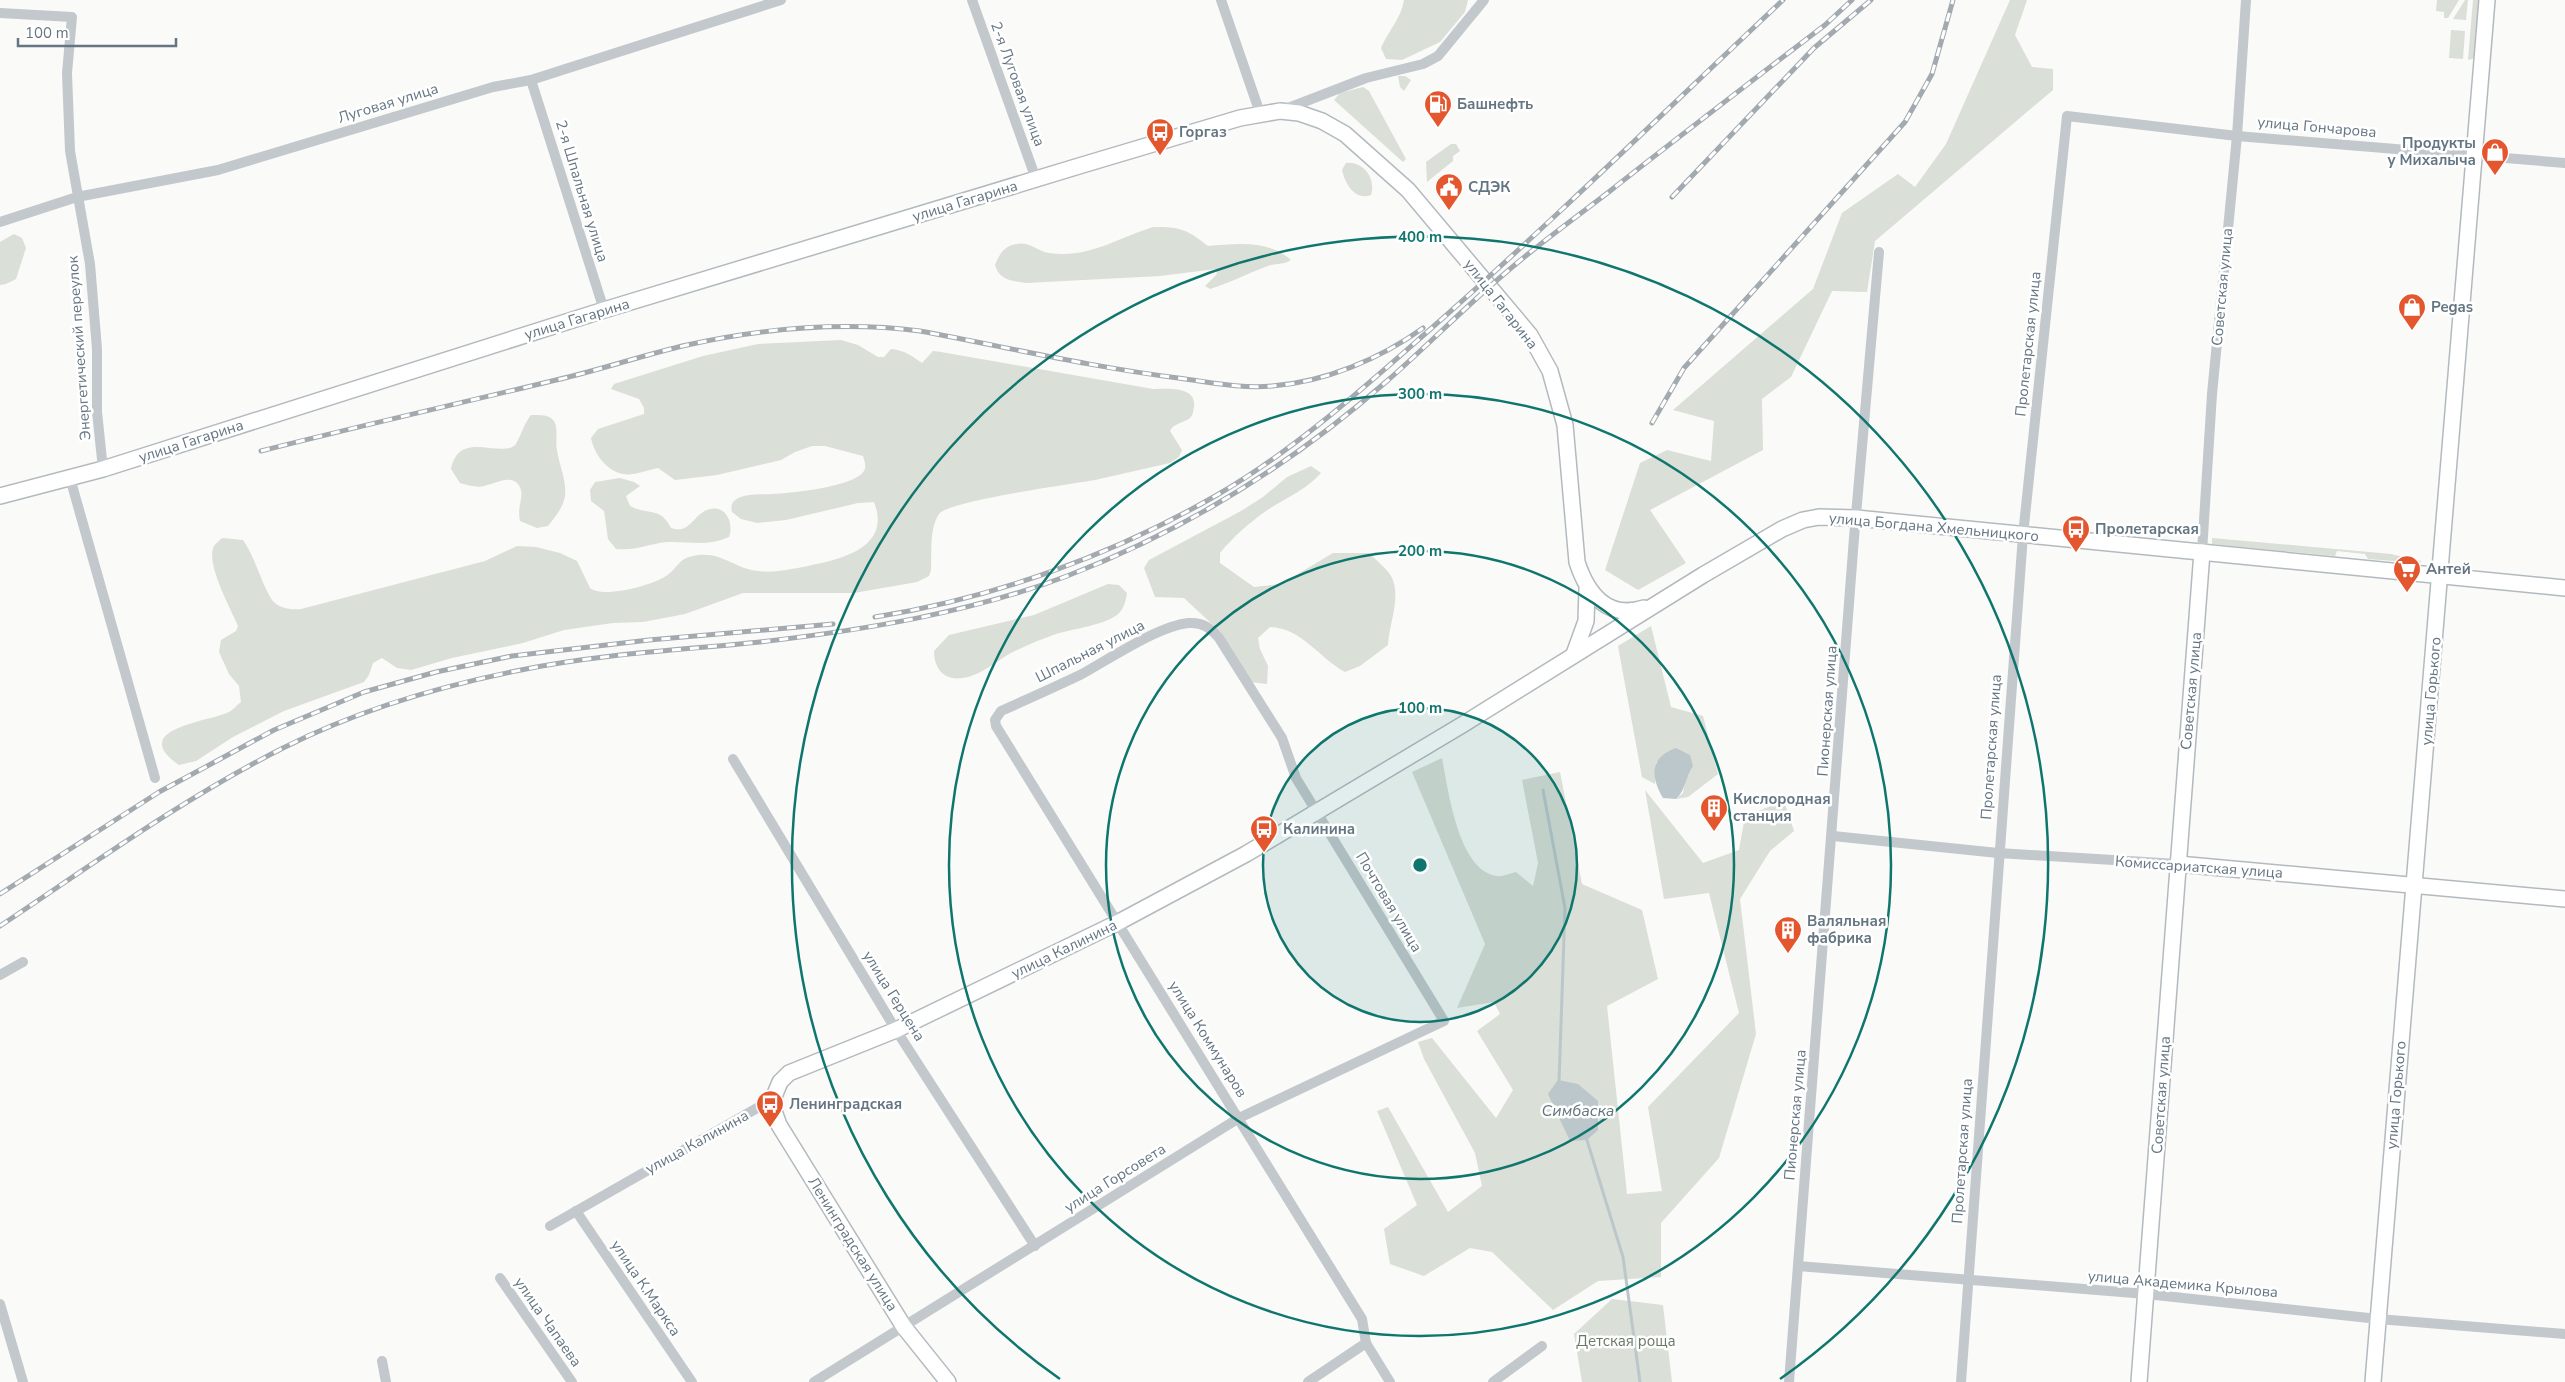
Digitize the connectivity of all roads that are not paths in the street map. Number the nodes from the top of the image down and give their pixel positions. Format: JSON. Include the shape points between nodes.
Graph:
{"nodes":[{"id":1,"x":780,"y":0,"type":"edge"},
{"id":2,"x":972,"y":0,"type":"edge"},
{"id":3,"x":1221,"y":0,"type":"edge"},
{"id":4,"x":1484,"y":0,"type":"edge"},
{"id":5,"x":2246,"y":0,"type":"edge"},
{"id":6,"x":2487,"y":0,"type":"edge"},
{"id":7,"x":0,"y":13,"type":"edge"},
{"id":8,"x":531,"y":80,"type":"junction"},
{"id":9,"x":1280,"y":111,"type":"junction"},
{"id":10,"x":1260,"y":113,"type":"junction"},
{"id":11,"x":2067,"y":116,"type":"joint"},
{"id":12,"x":2237,"y":136,"type":"junction"},
{"id":13,"x":2474,"y":155,"type":"junction"},
{"id":14,"x":2565,"y":163,"type":"edge"},
{"id":15,"x":1036,"y":179,"type":"junction"},
{"id":16,"x":77,"y":196,"type":"junction"},
{"id":17,"x":0,"y":222,"type":"edge"},
{"id":18,"x":1879,"y":252,"type":"dead end"},
{"id":19,"x":604,"y":310,"type":"junction"},
{"id":20,"x":103,"y":469,"type":"junction"},
{"id":21,"x":70,"y":478,"type":"junction"},
{"id":22,"x":0,"y":496,"type":"edge"},
{"id":23,"x":1856,"y":518,"type":"junction"},
{"id":24,"x":2023,"y":535,"type":"junction"},
{"id":25,"x":2202,"y":552,"type":"junction"},
{"id":26,"x":2441,"y":576,"type":"junction"},
{"id":27,"x":2565,"y":588,"type":"edge"},
{"id":28,"x":1587,"y":589,"type":"junction"},
{"id":29,"x":1652,"y":605,"type":"junction"},
{"id":30,"x":1200,"y":624,"type":"joint"},
{"id":31,"x":1574,"y":654,"type":"junction"},
{"id":32,"x":997,"y":715,"type":"joint"},
{"id":33,"x":732,"y":759,"type":"dead end"},
{"id":34,"x":155,"y":778,"type":"dead end"},
{"id":35,"x":1318,"y":813,"type":"junction"},
{"id":36,"x":1833,"y":836,"type":"junction"},
{"id":37,"x":1998,"y":853,"type":"junction"},
{"id":38,"x":2178,"y":864,"type":"junction"},
{"id":39,"x":2414,"y":885,"type":"junction"},
{"id":40,"x":2565,"y":899,"type":"edge"},
{"id":41,"x":1117,"y":923,"type":"junction"},
{"id":42,"x":23,"y":962,"type":"dead end"},
{"id":43,"x":0,"y":975,"type":"edge"},
{"id":44,"x":1444,"y":1021,"type":"joint"},
{"id":45,"x":896,"y":1030,"type":"junction"},
{"id":46,"x":773,"y":1099,"type":"junction"},
{"id":47,"x":1239,"y":1118,"type":"junction"},
{"id":48,"x":576,"y":1210,"type":"junction"},
{"id":49,"x":550,"y":1226,"type":"dead end"},
{"id":50,"x":1034,"y":1246,"type":"junction"},
{"id":51,"x":1798,"y":1266,"type":"junction"},
{"id":52,"x":500,"y":1278,"type":"dead end"},
{"id":53,"x":1968,"y":1281,"type":"junction"},
{"id":54,"x":2146,"y":1294,"type":"junction"},
{"id":55,"x":0,"y":1304,"type":"edge"},
{"id":56,"x":2378,"y":1319,"type":"junction"},
{"id":57,"x":904,"y":1327,"type":"junction"},
{"id":58,"x":2565,"y":1334,"type":"edge"},
{"id":59,"x":1366,"y":1343,"type":"junction"},
{"id":60,"x":1542,"y":1346,"type":"dead end"},
{"id":61,"x":382,"y":1361,"type":"dead end"},
{"id":62,"x":819,"y":1381,"type":"edge"},
{"id":63,"x":23,"y":1382,"type":"edge"},
{"id":64,"x":386,"y":1382,"type":"edge"},
{"id":65,"x":572,"y":1382,"type":"edge"},
{"id":66,"x":692,"y":1382,"type":"edge"},
{"id":67,"x":948,"y":1382,"type":"edge"},
{"id":68,"x":1308,"y":1382,"type":"edge"},
{"id":69,"x":1390,"y":1382,"type":"edge"},
{"id":70,"x":1493,"y":1382,"type":"edge"},
{"id":71,"x":1788,"y":1382,"type":"edge"},
{"id":72,"x":1961,"y":1382,"type":"edge"},
{"id":73,"x":2139,"y":1382,"type":"edge"},
{"id":74,"x":2373,"y":1382,"type":"edge"}],
"edges":[{"from":1,"to":8,"type":"street","name":"Луговая улица"},
{"from":2,"to":15,"type":"street","name":"2-я Луговая улица"},
{"from":3,"to":10,"type":"street"},
{"from":4,"to":9,"type":"street","via":[[1438,56],[1424,64],[1366,78]]},
{"from":5,"to":12,"type":"street","name":"Советская улица"},
{"from":6,"to":13,"type":"street","name":"улица Горького"},
{"from":7,"to":16,"type":"street","name":"Энергетический переулок","via":[[72,17],[67,73],[70,151]]},
{"from":8,"to":16,"type":"street","name":"Луговая улица","via":[[493,87],[218,170]]},
{"from":8,"to":19,"type":"street","name":"2-я Шпальная улица"},
{"from":9,"to":10,"type":"street","name":"улица Гагарина"},
{"from":9,"to":28,"type":"street","name":"улица Гагарина","via":[[1322,121],[1345,134],[1408,190],[1530,335],[1550,371],[1560,402],[1569,455],[1577,562]]},
{"from":10,"to":15,"type":"street","name":"улица Гагарина"},
{"from":11,"to":12,"type":"street","name":"улица Гончарова"},
{"from":11,"to":24,"type":"street","name":"Пролетарская улица"},
{"from":12,"to":13,"type":"street","name":"улица Гончарова"},
{"from":12,"to":25,"type":"street","name":"Советская улица","via":[[2212,394]]},
{"from":13,"to":14,"type":"street","name":"улица Гончарова"},
{"from":13,"to":26,"type":"street","name":"улица Горького"},
{"from":15,"to":19,"type":"street","name":"улица Гагарина"},
{"from":16,"to":17,"type":"street","name":"Луговая улица"},
{"from":16,"to":20,"type":"street","name":"Энергетический переулок","via":[[90,264]]},
{"from":18,"to":23,"type":"street","name":"Пионерская улица"},
{"from":19,"to":20,"type":"street","name":"улица Гагарина"},
{"from":20,"to":21,"type":"street","name":"улица Гагарина"},
{"from":21,"to":22,"type":"street","name":"улица Гагарина"},
{"from":21,"to":34,"type":"street"},
{"from":23,"to":24,"type":"street","name":"улица Богдана Хмельницкого"},
{"from":23,"to":29,"type":"street","name":"улица Богдана Хмельницкого","via":[[1803,520]]},
{"from":23,"to":36,"type":"street","name":"Пионерская улица"},
{"from":24,"to":25,"type":"street","name":"улица Богдана Хмельницкого"},
{"from":24,"to":37,"type":"street","name":"Пролетарская улица"},
{"from":25,"to":26,"type":"street","name":"улица Богдана Хмельницкого"},
{"from":25,"to":38,"type":"street","name":"Советская улица"},
{"from":26,"to":27,"type":"street","name":"улица Богдана Хмельницкого"},
{"from":26,"to":39,"type":"street","name":"улица Горького"},
{"from":28,"to":29,"type":"street","name":"улица Гагарина","via":[[1615,609],[1638,610]]},
{"from":28,"to":31,"type":"street","via":[[1586,621]]},
{"from":29,"to":31,"type":"street","name":"улица Калинина"},
{"from":30,"to":32,"type":"street","name":"Шпальная улица","via":[[1188,623],[1166,629]]},
{"from":30,"to":35,"type":"street","name":"Почтовая улица","via":[[1210,628],[1219,638],[1282,738],[1296,778]]},
{"from":31,"to":35,"type":"street","name":"улица Калинина"},
{"from":32,"to":41,"type":"street","name":"улица Коммунаров","via":[[996,726]]},
{"from":33,"to":45,"type":"street","name":"улица Герцена"},
{"from":35,"to":41,"type":"street","name":"улица Калинина"},
{"from":35,"to":44,"type":"street","name":"Почтовая улица"},
{"from":36,"to":37,"type":"street","name":"Комиссариатская улица"},
{"from":36,"to":51,"type":"street","name":"Пионерская улица"},
{"from":37,"to":38,"type":"street","name":"Комиссариатская улица"},
{"from":37,"to":53,"type":"street","name":"Пролетарская улица"},
{"from":38,"to":39,"type":"street","name":"Комиссариатская улица"},
{"from":38,"to":54,"type":"street","name":"Советская улица"},
{"from":39,"to":40,"type":"street","name":"Комиссариатская улица"},
{"from":39,"to":56,"type":"street","name":"улица Горького"},
{"from":41,"to":45,"type":"street","name":"улица Калинина"},
{"from":41,"to":47,"type":"street","name":"улица Коммунаров"},
{"from":42,"to":43,"type":"street"},
{"from":44,"to":47,"type":"street","name":"улица Горсовета"},
{"from":45,"to":46,"type":"street","name":"улица Калинина","via":[[789,1073],[780,1082]]},
{"from":45,"to":50,"type":"street","name":"улица Герцена"},
{"from":46,"to":48,"type":"street","name":"улица Калинина"},
{"from":46,"to":57,"type":"street","name":"Ленинградская улица","via":[[779,1125]]},
{"from":47,"to":50,"type":"street","name":"улица Горсовета"},
{"from":47,"to":59,"type":"street","name":"улица Коммунаров","via":[[1362,1319]]},
{"from":48,"to":49,"type":"street","name":"улица Калинина"},
{"from":48,"to":66,"type":"street","name":"улица К.Маркса"},
{"from":50,"to":57,"type":"street","name":"улица Горсовета"},
{"from":51,"to":53,"type":"street","name":"улица Академика Крылова"},
{"from":51,"to":71,"type":"street","name":"Пионерская улица"},
{"from":52,"to":65,"type":"street","name":"улица Чапаева"},
{"from":53,"to":54,"type":"street","name":"улица Академика Крылова"},
{"from":53,"to":72,"type":"street","name":"Пролетарская улица"},
{"from":54,"to":56,"type":"street","name":"улица Академика Крылова"},
{"from":54,"to":73,"type":"street","name":"Советская улица"},
{"from":55,"to":63,"type":"street"},
{"from":56,"to":58,"type":"street","name":"улица Академика Крылова"},
{"from":56,"to":74,"type":"street","name":"улица Горького"},
{"from":57,"to":62,"type":"street","name":"улица Горсовета"},
{"from":57,"to":67,"type":"street","name":"Ленинградская улица"},
{"from":59,"to":68,"type":"street"},
{"from":59,"to":69,"type":"street","name":"улица Коммунаров"},
{"from":60,"to":70,"type":"street"},
{"from":61,"to":64,"type":"street"}]}
